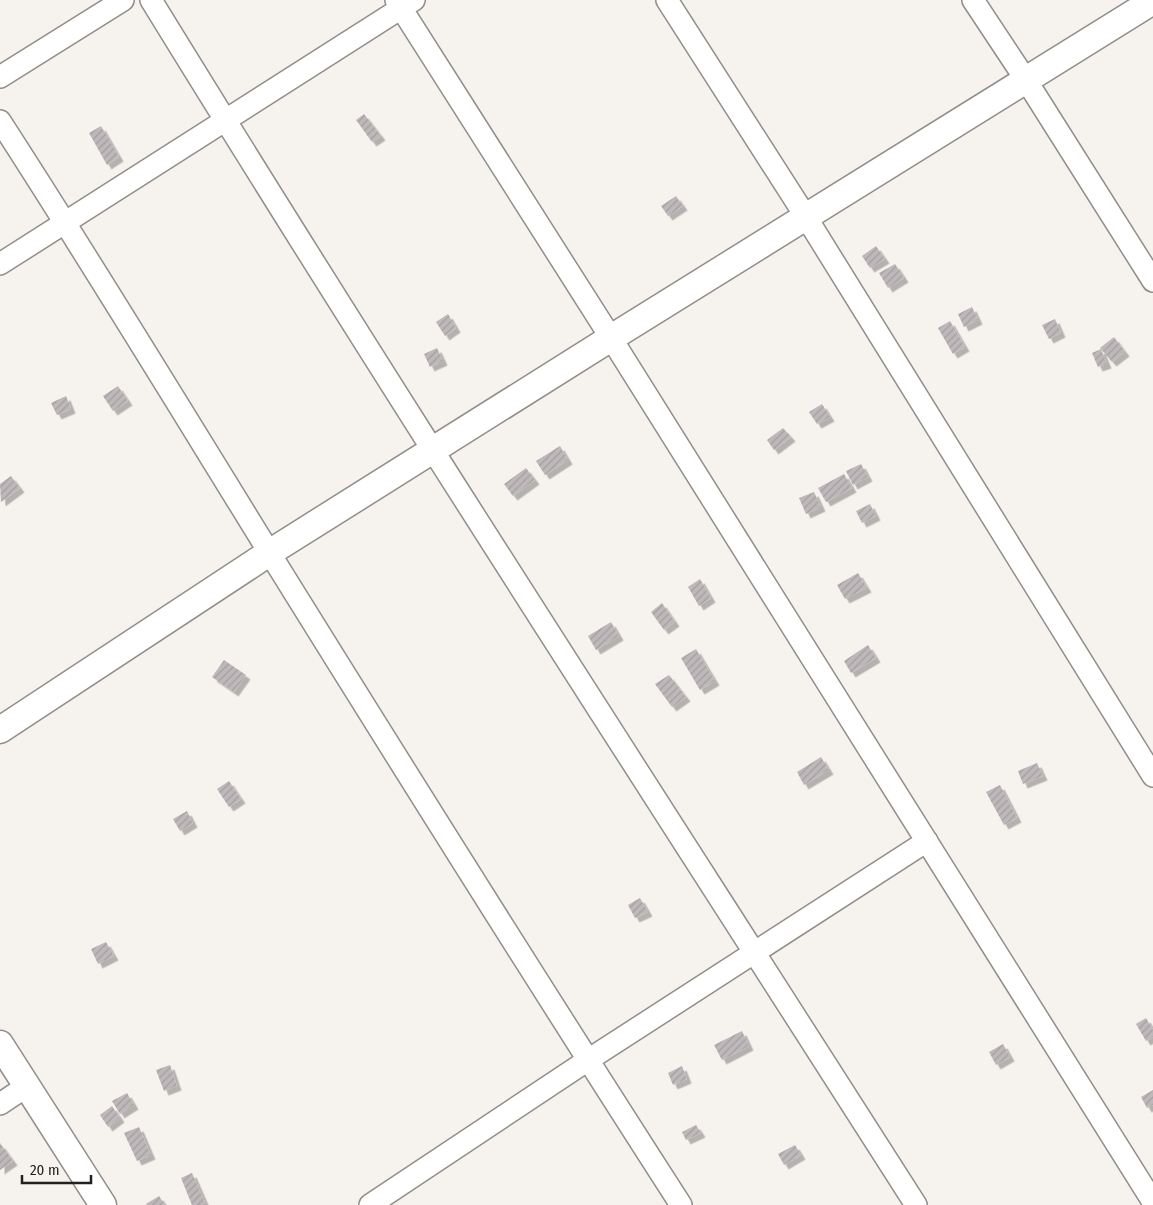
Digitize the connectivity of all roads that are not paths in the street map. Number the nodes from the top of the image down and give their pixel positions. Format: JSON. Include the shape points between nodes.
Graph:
{"nodes":[{"id":1,"x":122,"y":0,"type":"edge"},
{"id":2,"x":151,"y":0,"type":"edge"},
{"id":3,"x":667,"y":0,"type":"edge"},
{"id":4,"x":973,"y":0,"type":"edge"},
{"id":5,"x":1153,"y":1,"type":"edge"},
{"id":6,"x":404,"y":3,"type":"edge"},
{"id":7,"x":0,"y":77,"type":"edge"},
{"id":8,"x":1026,"y":80,"type":"junction"},
{"id":9,"x":225,"y":120,"type":"junction"},
{"id":10,"x":0,"y":121,"type":"edge"},
{"id":11,"x":806,"y":217,"type":"junction"},
{"id":12,"x":66,"y":222,"type":"junction"},
{"id":13,"x":0,"y":264,"type":"edge"},
{"id":14,"x":1153,"y":281,"type":"edge"},
{"id":15,"x":611,"y":338,"type":"junction"},
{"id":16,"x":433,"y":450,"type":"junction"},
{"id":17,"x":270,"y":553,"type":"junction"},
{"id":18,"x":0,"y":730,"type":"edge"},
{"id":19,"x":1153,"y":776,"type":"edge"},
{"id":20,"x":927,"y":841,"type":"junction"},
{"id":21,"x":755,"y":952,"type":"junction"},
{"id":22,"x":0,"y":1044,"type":"edge"},
{"id":23,"x":588,"y":1060,"type":"junction"},
{"id":24,"x":27,"y":1086,"type":"junction"},
{"id":25,"x":0,"y":1104,"type":"edge"},
{"id":26,"x":1153,"y":1202,"type":"edge"},
{"id":27,"x":103,"y":1205,"type":"edge"},
{"id":28,"x":370,"y":1205,"type":"edge"},
{"id":29,"x":681,"y":1205,"type":"edge"},
{"id":30,"x":916,"y":1205,"type":"edge"}],
"edges":[{"from":1,"to":7,"type":"street"},
{"from":2,"to":9,"type":"street"},
{"from":3,"to":11,"type":"street"},
{"from":4,"to":8,"type":"street"},
{"from":5,"to":8,"type":"street"},
{"from":6,"to":9,"type":"street"},
{"from":6,"to":15,"type":"street"},
{"from":8,"to":11,"type":"street"},
{"from":8,"to":14,"type":"street"},
{"from":9,"to":12,"type":"street"},
{"from":9,"to":16,"type":"street"},
{"from":10,"to":12,"type":"street"},
{"from":11,"to":15,"type":"street"},
{"from":11,"to":19,"type":"street"},
{"from":12,"to":13,"type":"street"},
{"from":12,"to":17,"type":"street"},
{"from":15,"to":16,"type":"street"},
{"from":15,"to":20,"type":"street"},
{"from":16,"to":17,"type":"street"},
{"from":16,"to":21,"type":"street"},
{"from":17,"to":18,"type":"street"},
{"from":17,"to":23,"type":"street"},
{"from":20,"to":21,"type":"street"},
{"from":20,"to":26,"type":"street"},
{"from":21,"to":23,"type":"street"},
{"from":21,"to":30,"type":"street"},
{"from":22,"to":24,"type":"street"},
{"from":23,"to":28,"type":"street"},
{"from":23,"to":29,"type":"street"},
{"from":24,"to":25,"type":"street"},
{"from":24,"to":27,"type":"street"}]}
